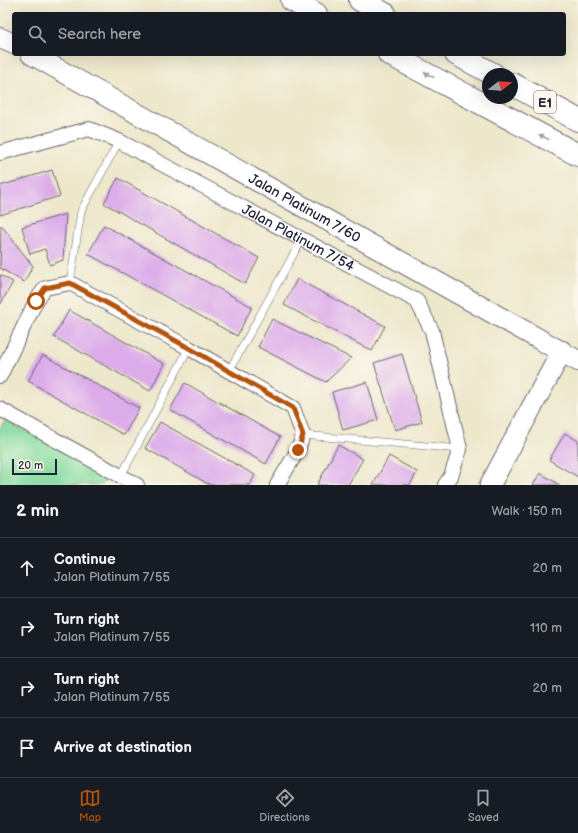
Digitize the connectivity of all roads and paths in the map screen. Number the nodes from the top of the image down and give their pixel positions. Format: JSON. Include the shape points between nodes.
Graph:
{"nodes":[{"id":1,"x":292,"y":0,"type":"edge"},
{"id":2,"x":360,"y":0,"type":"edge"},
{"id":3,"x":313,"y":12,"type":"edge"},
{"id":4,"x":381,"y":12,"type":"edge"},
{"id":5,"x":0,"y":38,"type":"edge"},
{"id":6,"x":12,"y":43,"type":"edge"},
{"id":7,"x":35,"y":56,"type":"edge"},
{"id":8,"x":393,"y":56,"type":"edge"},
{"id":9,"x":460,"y":56,"type":"edge"},
{"id":10,"x":482,"y":68,"type":"edge"},
{"id":11,"x":518,"y":87,"type":"edge"},
{"id":12,"x":578,"y":120,"type":"edge"},
{"id":13,"x":119,"y":141,"type":"junction"},
{"id":14,"x":0,"y":153,"type":"edge"},
{"id":15,"x":578,"y":155,"type":"edge"},
{"id":16,"x":302,"y":239,"type":"junction"},
{"id":17,"x":70,"y":283,"type":"junction"},
{"id":18,"x":189,"y":348,"type":"junction"},
{"id":19,"x":570,"y":356,"type":"edge"},
{"id":20,"x":229,"y":372,"type":"junction"},
{"id":21,"x":0,"y":376,"type":"edge"},
{"id":22,"x":1,"y":412,"type":"edge"},
{"id":23,"x":303,"y":435,"type":"junction"},
{"id":24,"x":460,"y":449,"type":"junction"},
{"id":25,"x":119,"y":481,"type":"edge"},
{"id":26,"x":137,"y":485,"type":"edge"},
{"id":27,"x":277,"y":485,"type":"edge"},
{"id":28,"x":445,"y":485,"type":"edge"},
{"id":29,"x":490,"y":485,"type":"edge"}],
"edges":[{"from":1,"to":3,"type":"highway"},
{"from":2,"to":4,"type":"highway"},
{"from":5,"to":6,"type":"street"},
{"from":7,"to":19,"type":"street","name":"Jalan Platinum 7/60"},
{"from":15,"to":8,"type":"highway","number":"E1","one_way":true},
{"from":9,"to":10,"type":"highway"},
{"from":11,"to":12,"type":"highway","number":"E1"},
{"from":13,"to":14,"type":"street","name":"Jalan Platinum 7/54","via":[[89,129]]},
{"from":13,"to":16,"type":"street","name":"Jalan Platinum 7/54"},
{"from":13,"to":17,"type":"lane","via":[[81,211]]},
{"from":16,"to":20,"type":"lane"},
{"from":16,"to":24,"type":"street","name":"Jalan Platinum 7/54","via":[[417,302],[432,331]]},
{"from":17,"to":18,"type":"street"},
{"from":17,"to":21,"type":"street","via":[[45,288],[36,301]]},
{"from":18,"to":20,"type":"street"},
{"from":18,"to":25,"type":"lane"},
{"from":19,"to":29,"type":"street"},
{"from":20,"to":23,"type":"street","via":[[293,408]]},
{"from":22,"to":25,"type":"street"},
{"from":23,"to":24,"type":"lane"},
{"from":23,"to":27,"type":"street","via":[[298,450]]},
{"from":24,"to":28,"type":"street","via":[[451,476]]},
{"from":25,"to":26,"type":"street"}]}
